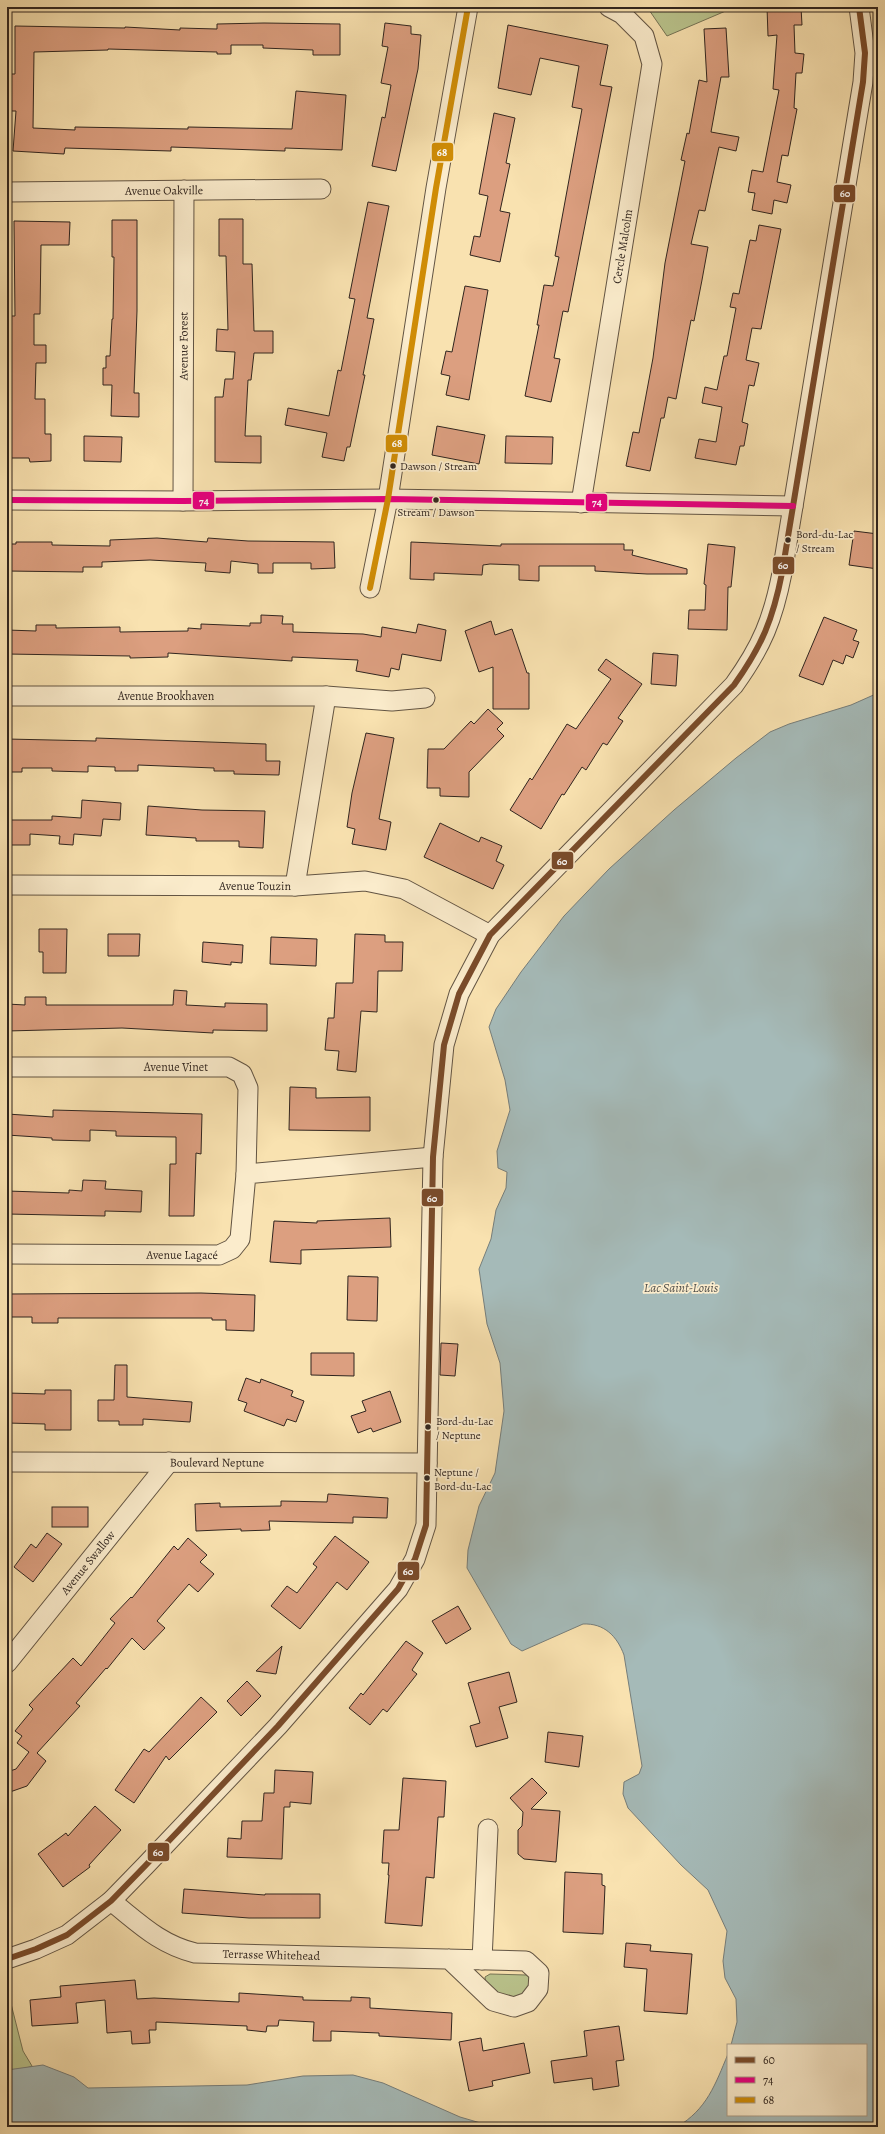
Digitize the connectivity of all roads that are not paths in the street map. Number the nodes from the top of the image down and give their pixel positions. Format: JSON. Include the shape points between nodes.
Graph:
{"nodes":[{"id":1,"x":468,"y":7,"type":"edge"},
{"id":2,"x":609,"y":7,"type":"edge"},
{"id":3,"x":859,"y":7,"type":"edge"},
{"id":4,"x":321,"y":189,"type":"dead end"},
{"id":5,"x":184,"y":190,"type":"junction"},
{"id":6,"x":7,"y":192,"type":"edge"},
{"id":7,"x":388,"y":499,"type":"junction"},
{"id":8,"x":7,"y":500,"type":"edge"},
{"id":9,"x":183,"y":501,"type":"junction"},
{"id":10,"x":581,"y":503,"type":"junction"},
{"id":11,"x":793,"y":506,"type":"junction"},
{"id":12,"x":370,"y":588,"type":"dead end"},
{"id":13,"x":7,"y":696,"type":"edge"},
{"id":14,"x":326,"y":696,"type":"junction"},
{"id":15,"x":426,"y":698,"type":"dead end"},
{"id":16,"x":7,"y":885,"type":"edge"},
{"id":17,"x":295,"y":886,"type":"junction"},
{"id":18,"x":490,"y":935,"type":"junction"},
{"id":19,"x":7,"y":1067,"type":"edge"},
{"id":20,"x":433,"y":1158,"type":"junction"},
{"id":21,"x":246,"y":1174,"type":"junction"},
{"id":22,"x":7,"y":1254,"type":"edge"},
{"id":23,"x":7,"y":1462,"type":"edge"},
{"id":24,"x":169,"y":1462,"type":"junction"},
{"id":25,"x":427,"y":1463,"type":"junction"},
{"id":26,"x":7,"y":1663,"type":"edge"},
{"id":27,"x":488,"y":1829,"type":"dead end"},
{"id":28,"x":110,"y":1901,"type":"junction"},
{"id":29,"x":7,"y":1959,"type":"edge"},
{"id":30,"x":449,"y":1959,"type":"junction"},
{"id":31,"x":482,"y":1960,"type":"junction"}],
"edges":[{"from":1,"to":7,"type":"street","via":[[436,188]]},
{"from":2,"to":10,"type":"street","name":"Cercle Malcolm","via":[[622,14],[644,36],[652,64]]},
{"from":3,"to":11,"type":"street","via":[[865,53],[863,82]]},
{"from":4,"to":5,"type":"street","name":"Avenue Oakville"},
{"from":5,"to":6,"type":"street","name":"Avenue Oakville"},
{"from":5,"to":9,"type":"street","name":"Avenue Forest"},
{"from":7,"to":9,"type":"street"},
{"from":7,"to":10,"type":"street"},
{"from":7,"to":12,"type":"street"},
{"from":8,"to":9,"type":"street"},
{"from":10,"to":11,"type":"street"},
{"from":11,"to":18,"type":"street","via":[[776,606],[765,636],[751,661],[734,685],[703,718]]},
{"from":13,"to":14,"type":"street","name":"Avenue Brookhaven"},
{"from":14,"to":15,"type":"street","name":"Avenue Brookhaven","via":[[392,701]]},
{"from":14,"to":17,"type":"street"},
{"from":16,"to":17,"type":"street","name":"Avenue Touzin"},
{"from":17,"to":18,"type":"street","name":"Avenue Touzin","via":[[365,881],[404,889]]},
{"from":18,"to":20,"type":"street","via":[[459,994],[444,1045]]},
{"from":19,"to":21,"type":"street","name":"Avenue Vinet","via":[[229,1067],[242,1074],[248,1088]]},
{"from":20,"to":21,"type":"street"},
{"from":20,"to":25,"type":"street"},
{"from":21,"to":22,"type":"street","name":"Avenue Lagacé","via":[[240,1239],[232,1250],[220,1255]]},
{"from":23,"to":24,"type":"street","name":"Boulevard Neptune"},
{"from":24,"to":25,"type":"street","name":"Boulevard Neptune"},
{"from":24,"to":26,"type":"street","name":"Avenue Swallow"},
{"from":25,"to":28,"type":"street","via":[[426,1525],[415,1559],[398,1589],[278,1726]]},
{"from":27,"to":31,"type":"street"},
{"from":28,"to":29,"type":"street","via":[[67,1935]]},
{"from":28,"to":30,"type":"street","name":"Terrasse Whitehead","via":[[162,1941],[176,1949],[195,1953]]},
{"from":30,"to":31,"type":"street","name":"Terrasse Whitehead"},
{"from":30,"to":31,"type":"street","name":"Terrasse Whitehead","via":[[493,2001],[514,2007],[528,2002],[538,1989],[539,1973],[526,1961]]}]}
